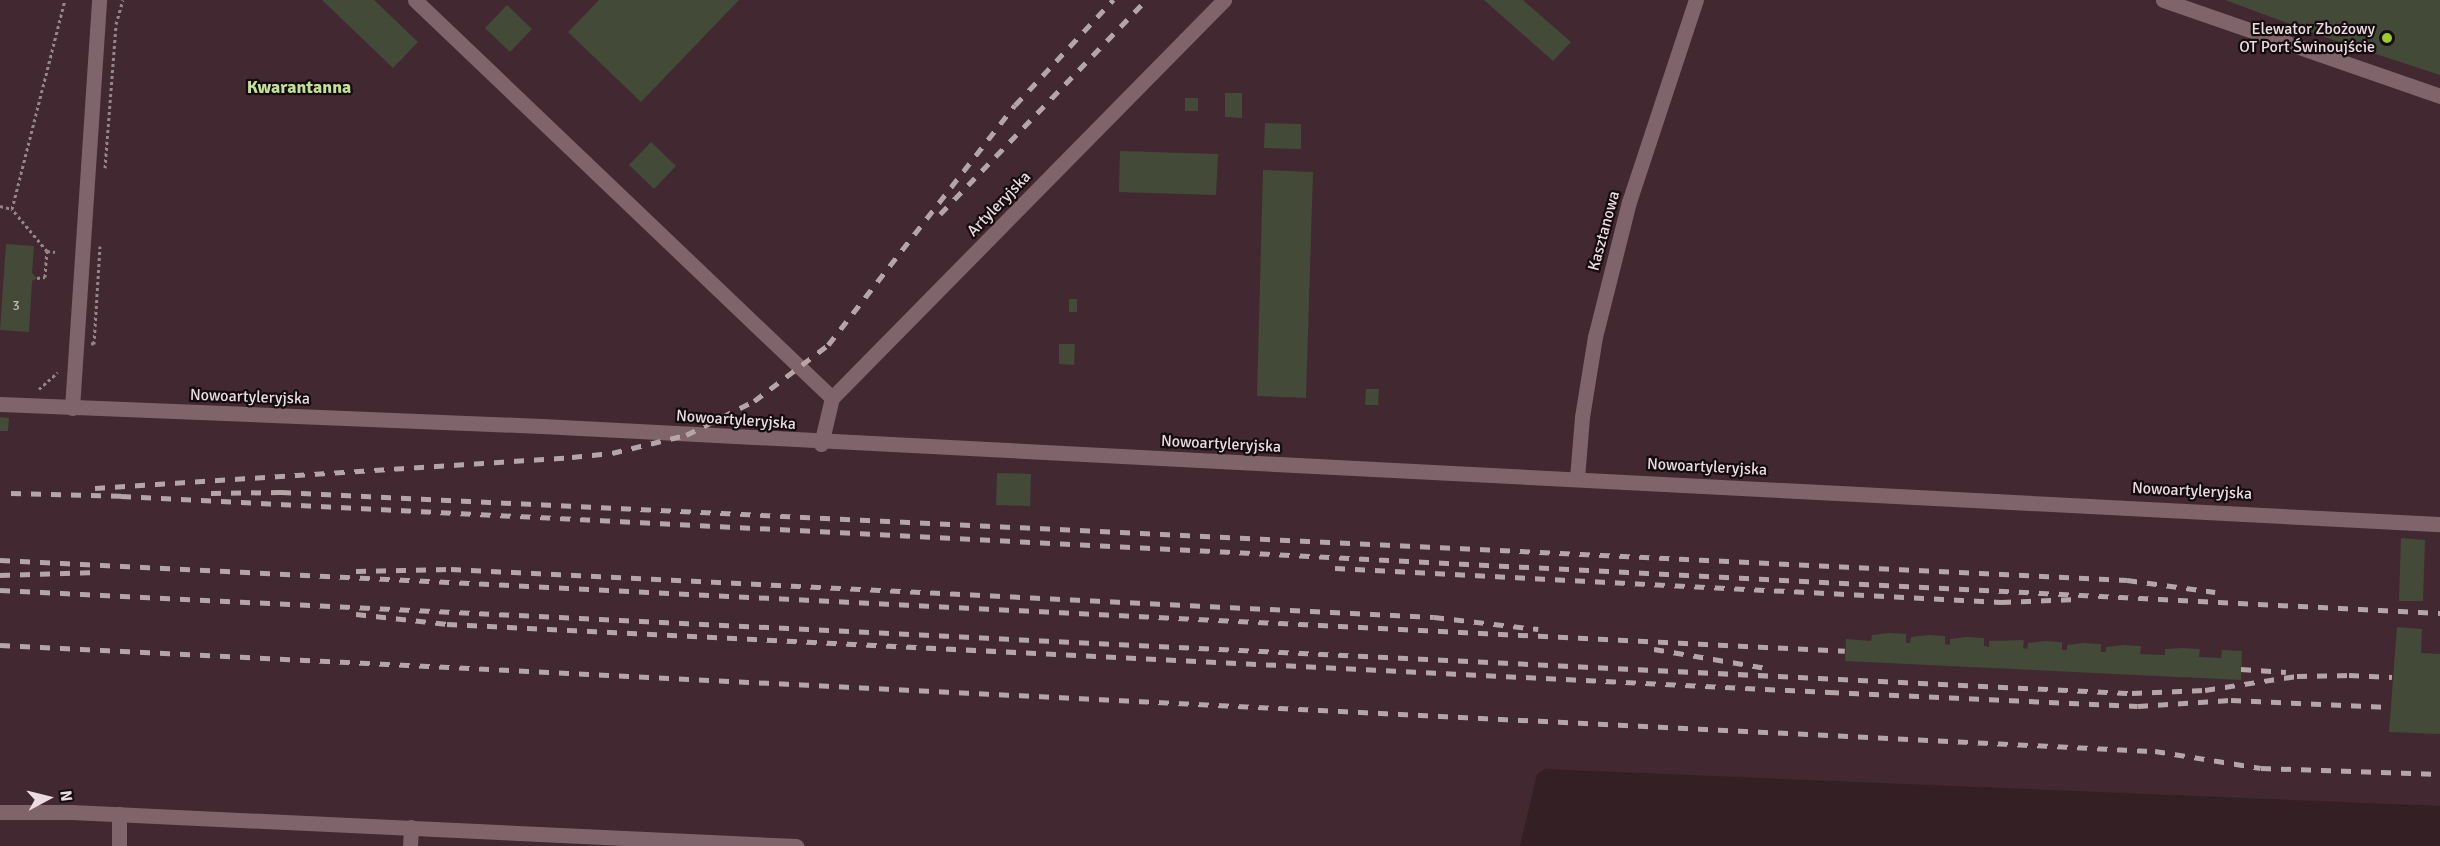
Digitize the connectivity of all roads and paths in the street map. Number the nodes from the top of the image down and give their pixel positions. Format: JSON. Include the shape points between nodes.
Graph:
{"nodes":[{"id":1,"x":65,"y":0,"type":"edge"},
{"id":2,"x":99,"y":0,"type":"edge"},
{"id":3,"x":415,"y":0,"type":"edge"},
{"id":4,"x":1224,"y":0,"type":"edge"},
{"id":5,"x":1696,"y":0,"type":"edge"},
{"id":6,"x":2163,"y":0,"type":"edge"},
{"id":7,"x":2440,"y":96,"type":"edge"},
{"id":8,"x":0,"y":206,"type":"edge"},
{"id":9,"x":12,"y":209,"type":"junction"},
{"id":10,"x":47,"y":251,"type":"junction"},
{"id":11,"x":55,"y":252,"type":"dead end"},
{"id":12,"x":37,"y":278,"type":"dead end"},
{"id":13,"x":832,"y":398,"type":"junction"},
{"id":14,"x":0,"y":404,"type":"edge"},
{"id":15,"x":72,"y":408,"type":"junction"},
{"id":16,"x":821,"y":444,"type":"junction"},
{"id":17,"x":1578,"y":478,"type":"junction"},
{"id":18,"x":2440,"y":524,"type":"edge"},
{"id":19,"x":0,"y":812,"type":"edge"},
{"id":20,"x":119,"y":814,"type":"junction"},
{"id":21,"x":411,"y":827,"type":"junction"},
{"id":22,"x":122,"y":842,"type":"edge"},
{"id":23,"x":410,"y":846,"type":"edge"},
{"id":24,"x":796,"y":846,"type":"edge"}],
"edges":[{"from":1,"to":9,"type":"path"},
{"from":2,"to":15,"type":"lane"},
{"from":3,"to":13,"type":"lane"},
{"from":4,"to":13,"type":"lane","name":"Artyleryjska"},
{"from":5,"to":17,"type":"lane","name":"Kasztanowa","via":[[1629,202],[1595,337],[1582,417]]},
{"from":6,"to":7,"type":"lane"},
{"from":8,"to":9,"type":"path"},
{"from":9,"to":10,"type":"path"},
{"from":10,"to":11,"type":"path"},
{"from":10,"to":12,"type":"path","via":[[45,277]]},
{"from":13,"to":16,"type":"lane"},
{"from":14,"to":15,"type":"lane","name":"Nowoartyleryjska"},
{"from":15,"to":16,"type":"lane","name":"Nowoartyleryjska","via":[[542,426]]},
{"from":16,"to":17,"type":"lane","name":"Nowoartyleryjska"},
{"from":17,"to":18,"type":"lane","name":"Nowoartyleryjska"},
{"from":19,"to":20,"type":"lane"},
{"from":20,"to":21,"type":"lane"},
{"from":20,"to":22,"type":"lane"},
{"from":21,"to":23,"type":"lane"},
{"from":21,"to":24,"type":"lane"}]}
